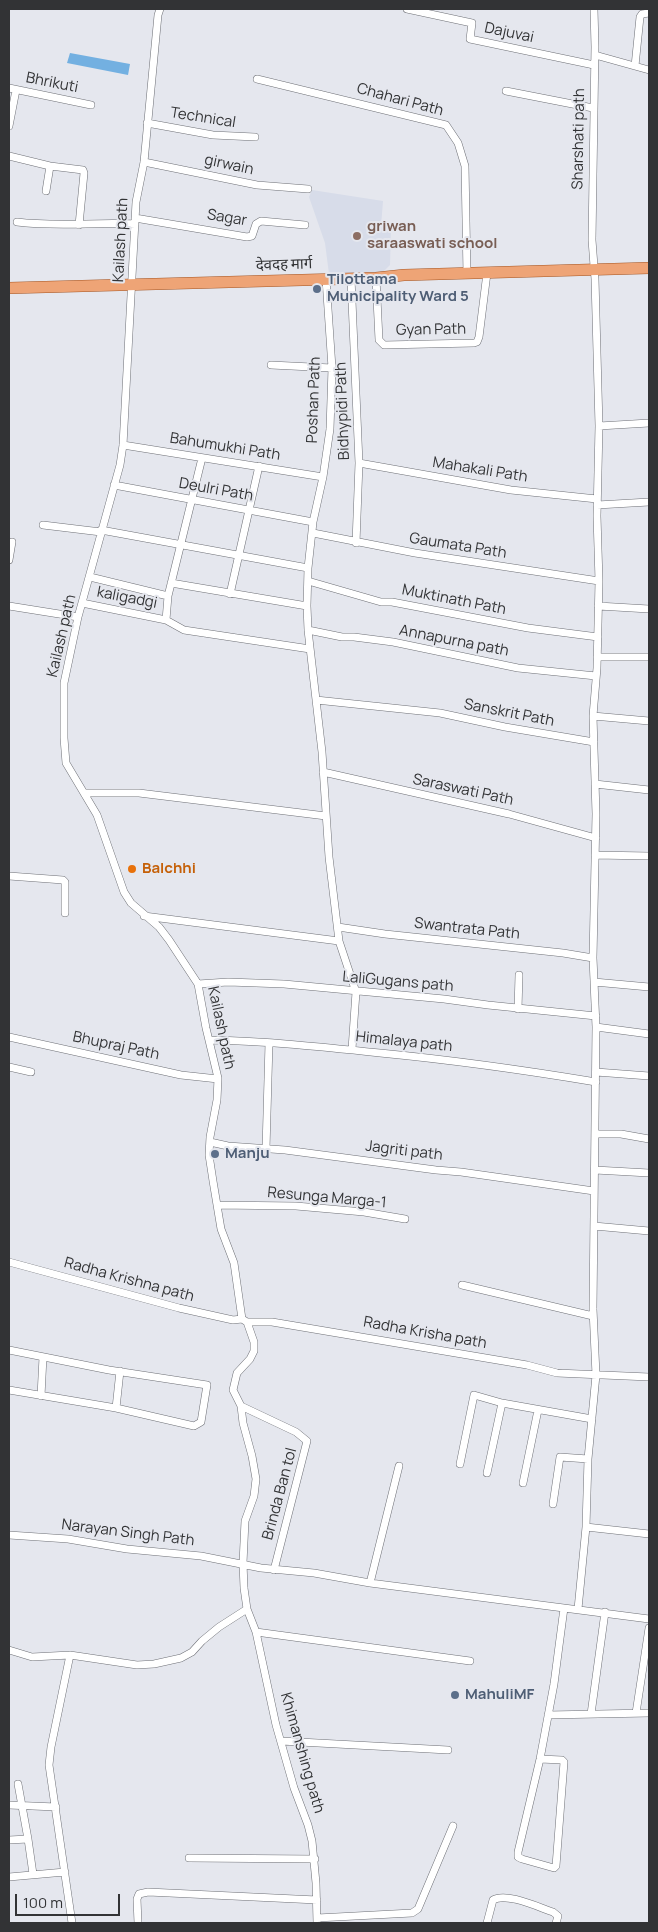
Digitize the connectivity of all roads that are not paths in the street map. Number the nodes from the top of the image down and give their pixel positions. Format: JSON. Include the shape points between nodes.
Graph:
{"nodes":[{"id":1,"x":160,"y":9,"type":"edge"},
{"id":2,"x":407,"y":9,"type":"edge"},
{"id":3,"x":594,"y":9,"type":"edge"},
{"id":4,"x":649,"y":13,"type":"edge"},
{"id":5,"x":595,"y":55,"type":"junction"},
{"id":6,"x":594,"y":65,"type":"junction"},
{"id":7,"x":635,"y":66,"type":"junction"},
{"id":8,"x":649,"y":70,"type":"edge"},
{"id":9,"x":257,"y":79,"type":"dead end"},
{"id":10,"x":12,"y":89,"type":"edge"},
{"id":11,"x":506,"y":90,"type":"dead end"},
{"id":12,"x":91,"y":105,"type":"dead end"},
{"id":13,"x":593,"y":108,"type":"junction"},
{"id":14,"x":147,"y":123,"type":"junction"},
{"id":15,"x":9,"y":126,"type":"edge"},
{"id":16,"x":255,"y":137,"type":"dead end"},
{"id":17,"x":9,"y":156,"type":"edge"},
{"id":18,"x":144,"y":162,"type":"junction"},
{"id":19,"x":50,"y":166,"type":"junction"},
{"id":20,"x":308,"y":189,"type":"dead end"},
{"id":21,"x":46,"y":191,"type":"dead end"},
{"id":22,"x":135,"y":221,"type":"junction"},
{"id":23,"x":16,"y":222,"type":"dead end"},
{"id":24,"x":79,"y":225,"type":"junction"},
{"id":25,"x":305,"y":225,"type":"dead end"},
{"id":26,"x":649,"y":268,"type":"edge"},
{"id":27,"x":595,"y":269,"type":"junction"},
{"id":28,"x":487,"y":273,"type":"junction"},
{"id":29,"x":467,"y":274,"type":"junction"},
{"id":30,"x":351,"y":278,"type":"junction"},
{"id":31,"x":376,"y":278,"type":"junction"},
{"id":32,"x":326,"y":279,"type":"junction"},
{"id":33,"x":132,"y":284,"type":"junction"},
{"id":34,"x":9,"y":288,"type":"edge"},
{"id":35,"x":271,"y":364,"type":"dead end"},
{"id":36,"x":332,"y":368,"type":"junction"},
{"id":37,"x":649,"y":423,"type":"edge"},
{"id":38,"x":599,"y":426,"type":"junction"},
{"id":39,"x":123,"y":445,"type":"junction"},
{"id":40,"x":202,"y":458,"type":"junction"},
{"id":41,"x":359,"y":463,"type":"junction"},
{"id":42,"x":259,"y":466,"type":"junction"},
{"id":43,"x":323,"y":476,"type":"junction"},
{"id":44,"x":114,"y":485,"type":"junction"},
{"id":45,"x":192,"y":501,"type":"junction"},
{"id":46,"x":597,"y":502,"type":"junction"},
{"id":47,"x":649,"y":502,"type":"edge"},
{"id":48,"x":249,"y":510,"type":"junction"},
{"id":49,"x":314,"y":522,"type":"junction"},
{"id":50,"x":44,"y":525,"type":"dead end"},
{"id":51,"x":101,"y":531,"type":"junction"},
{"id":52,"x":313,"y":533,"type":"junction"},
{"id":53,"x":12,"y":542,"type":"dead end"},
{"id":54,"x":356,"y":543,"type":"junction"},
{"id":55,"x":181,"y":545,"type":"junction"},
{"id":56,"x":239,"y":556,"type":"junction"},
{"id":57,"x":9,"y":560,"type":"edge"},
{"id":58,"x":308,"y":568,"type":"junction"},
{"id":59,"x":90,"y":576,"type":"junction"},
{"id":60,"x":308,"y":581,"type":"junction"},
{"id":61,"x":598,"y":581,"type":"junction"},
{"id":62,"x":171,"y":583,"type":"junction"},
{"id":63,"x":230,"y":594,"type":"junction"},
{"id":64,"x":168,"y":596,"type":"junction"},
{"id":65,"x":82,"y":603,"type":"junction"},
{"id":66,"x":9,"y":606,"type":"edge"},
{"id":67,"x":307,"y":606,"type":"junction"},
{"id":68,"x":598,"y":606,"type":"junction"},
{"id":69,"x":649,"y":609,"type":"edge"},
{"id":70,"x":78,"y":616,"type":"junction"},
{"id":71,"x":166,"y":620,"type":"junction"},
{"id":72,"x":308,"y":630,"type":"junction"},
{"id":73,"x":598,"y":637,"type":"junction"},
{"id":74,"x":310,"y":649,"type":"junction"},
{"id":75,"x":597,"y":656,"type":"junction"},
{"id":76,"x":649,"y":657,"type":"edge"},
{"id":77,"x":596,"y":676,"type":"junction"},
{"id":78,"x":316,"y":700,"type":"junction"},
{"id":79,"x":593,"y":716,"type":"junction"},
{"id":80,"x":649,"y":721,"type":"edge"},
{"id":81,"x":594,"y":742,"type":"junction"},
{"id":82,"x":323,"y":772,"type":"junction"},
{"id":83,"x":595,"y":784,"type":"junction"},
{"id":84,"x":649,"y":790,"type":"edge"},
{"id":85,"x":84,"y":793,"type":"junction"},
{"id":86,"x":326,"y":816,"type":"junction"},
{"id":87,"x":596,"y":838,"type":"junction"},
{"id":88,"x":595,"y":855,"type":"junction"},
{"id":89,"x":649,"y":856,"type":"edge"},
{"id":90,"x":9,"y":876,"type":"edge"},
{"id":91,"x":65,"y":913,"type":"dead end"},
{"id":92,"x":143,"y":916,"type":"junction"},
{"id":93,"x":338,"y":926,"type":"junction"},
{"id":94,"x":340,"y":942,"type":"junction"},
{"id":95,"x":593,"y":958,"type":"junction"},
{"id":96,"x":519,"y":976,"type":"dead end"},
{"id":97,"x":594,"y":982,"type":"junction"},
{"id":98,"x":198,"y":984,"type":"junction"},
{"id":99,"x":649,"y":988,"type":"edge"},
{"id":100,"x":356,"y":992,"type":"junction"},
{"id":101,"x":518,"y":1009,"type":"junction"},
{"id":102,"x":596,"y":1016,"type":"junction"},
{"id":103,"x":596,"y":1027,"type":"junction"},
{"id":104,"x":649,"y":1034,"type":"edge"},
{"id":105,"x":9,"y":1038,"type":"edge"},
{"id":106,"x":209,"y":1040,"type":"junction"},
{"id":107,"x":269,"y":1043,"type":"junction"},
{"id":108,"x":352,"y":1050,"type":"junction"},
{"id":109,"x":9,"y":1067,"type":"edge"},
{"id":110,"x":31,"y":1072,"type":"dead end"},
{"id":111,"x":596,"y":1072,"type":"junction"},
{"id":112,"x":649,"y":1076,"type":"edge"},
{"id":113,"x":218,"y":1079,"type":"junction"},
{"id":114,"x":596,"y":1082,"type":"junction"},
{"id":115,"x":595,"y":1134,"type":"junction"},
{"id":116,"x":649,"y":1139,"type":"edge"},
{"id":117,"x":210,"y":1142,"type":"junction"},
{"id":118,"x":266,"y":1149,"type":"junction"},
{"id":119,"x":595,"y":1170,"type":"junction"},
{"id":120,"x":649,"y":1173,"type":"edge"},
{"id":121,"x":594,"y":1191,"type":"junction"},
{"id":122,"x":217,"y":1205,"type":"junction"},
{"id":123,"x":405,"y":1219,"type":"dead end"},
{"id":124,"x":594,"y":1226,"type":"junction"},
{"id":125,"x":649,"y":1231,"type":"edge"},
{"id":126,"x":9,"y":1262,"type":"edge"},
{"id":127,"x":462,"y":1285,"type":"dead end"},
{"id":128,"x":593,"y":1316,"type":"junction"},
{"id":129,"x":245,"y":1321,"type":"junction"},
{"id":130,"x":9,"y":1350,"type":"edge"},
{"id":131,"x":43,"y":1357,"type":"junction"},
{"id":132,"x":120,"y":1371,"type":"junction"},
{"id":133,"x":596,"y":1375,"type":"junction"},
{"id":134,"x":649,"y":1377,"type":"edge"},
{"id":135,"x":9,"y":1390,"type":"edge"},
{"id":136,"x":41,"y":1396,"type":"junction"},
{"id":137,"x":502,"y":1403,"type":"junction"},
{"id":138,"x":241,"y":1406,"type":"junction"},
{"id":139,"x":116,"y":1408,"type":"junction"},
{"id":140,"x":538,"y":1410,"type":"junction"},
{"id":141,"x":592,"y":1418,"type":"junction"},
{"id":142,"x":588,"y":1459,"type":"junction"},
{"id":143,"x":460,"y":1464,"type":"dead end"},
{"id":144,"x":399,"y":1466,"type":"dead end"},
{"id":145,"x":486,"y":1473,"type":"dead end"},
{"id":146,"x":523,"y":1483,"type":"dead end"},
{"id":147,"x":554,"y":1504,"type":"dead end"},
{"id":148,"x":586,"y":1527,"type":"junction"},
{"id":149,"x":649,"y":1534,"type":"edge"},
{"id":150,"x":9,"y":1535,"type":"edge"},
{"id":151,"x":243,"y":1563,"type":"junction"},
{"id":152,"x":274,"y":1570,"type":"junction"},
{"id":153,"x":370,"y":1584,"type":"junction"},
{"id":154,"x":564,"y":1608,"type":"junction"},
{"id":155,"x":247,"y":1609,"type":"junction"},
{"id":156,"x":578,"y":1609,"type":"junction"},
{"id":157,"x":605,"y":1612,"type":"junction"},
{"id":158,"x":649,"y":1619,"type":"edge"},
{"id":159,"x":649,"y":1628,"type":"edge"},
{"id":160,"x":256,"y":1632,"type":"junction"},
{"id":161,"x":9,"y":1650,"type":"edge"},
{"id":162,"x":70,"y":1655,"type":"junction"},
{"id":163,"x":470,"y":1660,"type":"dead end"},
{"id":164,"x":646,"y":1669,"type":"edge"},
{"id":165,"x":636,"y":1713,"type":"junction"},
{"id":166,"x":649,"y":1713,"type":"edge"},
{"id":167,"x":591,"y":1714,"type":"junction"},
{"id":168,"x":548,"y":1715,"type":"junction"},
{"id":169,"x":281,"y":1741,"type":"junction"},
{"id":170,"x":448,"y":1750,"type":"dead end"},
{"id":171,"x":540,"y":1759,"type":"junction"},
{"id":172,"x":18,"y":1784,"type":"dead end"},
{"id":173,"x":9,"y":1805,"type":"edge"},
{"id":174,"x":22,"y":1805,"type":"junction"},
{"id":175,"x":56,"y":1807,"type":"junction"},
{"id":176,"x":454,"y":1826,"type":"dead end"},
{"id":177,"x":28,"y":1839,"type":"junction"},
{"id":178,"x":9,"y":1840,"type":"edge"},
{"id":179,"x":189,"y":1858,"type":"dead end"},
{"id":180,"x":315,"y":1859,"type":"junction"},
{"id":181,"x":65,"y":1872,"type":"junction"},
{"id":182,"x":33,"y":1874,"type":"junction"},
{"id":183,"x":9,"y":1877,"type":"edge"},
{"id":184,"x":317,"y":1900,"type":"junction"},
{"id":185,"x":317,"y":1920,"type":"edge"},
{"id":186,"x":72,"y":1923,"type":"edge"},
{"id":187,"x":138,"y":1923,"type":"edge"},
{"id":188,"x":487,"y":1923,"type":"edge"},
{"id":189,"x":556,"y":1923,"type":"edge"}],
"edges":[{"from":1,"to":14,"type":"street","name":"Kailash path"},
{"from":2,"to":6,"type":"street","name":"Dajuvai","via":[[472,24],[470,39]]},
{"from":3,"to":5,"type":"street","name":"Sharshati path"},
{"from":4,"to":7,"type":"street","via":[[640,17]]},
{"from":5,"to":6,"type":"street","name":"Sharshati path"},
{"from":5,"to":7,"type":"street"},
{"from":6,"to":13,"type":"street","name":"Sharshati path"},
{"from":7,"to":8,"type":"street"},
{"from":9,"to":29,"type":"street","name":"Chahari Path","via":[[446,125],[458,143],[465,166]]},
{"from":10,"to":12,"type":"street","name":"Bhrikuti"},
{"from":10,"to":15,"type":"street"},
{"from":11,"to":13,"type":"street"},
{"from":13,"to":27,"type":"street","name":"Sharshati path","via":[[592,240]]},
{"from":14,"to":16,"type":"street","name":"Technical","via":[[213,135]]},
{"from":14,"to":18,"type":"street","name":"Kailash path"},
{"from":17,"to":19,"type":"street"},
{"from":18,"to":20,"type":"street","name":"girwain","via":[[257,185]]},
{"from":18,"to":22,"type":"street","name":"Kailash path"},
{"from":19,"to":21,"type":"street"},
{"from":19,"to":24,"type":"street","via":[[79,169],[84,173]]},
{"from":22,"to":24,"type":"street"},
{"from":22,"to":25,"type":"street","name":"Sagar","via":[[248,237],[261,221]]},
{"from":22,"to":33,"type":"street","name":"Kailash path"},
{"from":23,"to":24,"type":"street"},
{"from":26,"to":27,"type":"main road","name":"देवदह मार्ग"},
{"from":27,"to":28,"type":"main road","name":"देवदह मार्ग"},
{"from":27,"to":38,"type":"street","name":"Sharshati path"},
{"from":28,"to":29,"type":"main road","name":"देवदह मार्ग"},
{"from":28,"to":31,"type":"street","name":"Gyan Path","via":[[479,337],[474,343],[384,345],[379,340]]},
{"from":29,"to":31,"type":"main road","name":"देवदह मार्ग"},
{"from":30,"to":31,"type":"main road","name":"देवदह मार्ग"},
{"from":30,"to":32,"type":"main road","name":"देवदह मार्ग"},
{"from":30,"to":41,"type":"street","name":"Bidhypidi Path"},
{"from":32,"to":33,"type":"main road","name":"देवदह मार्ग"},
{"from":32,"to":36,"type":"street","name":"Poshan Path"},
{"from":33,"to":34,"type":"main road","name":"देवदह मार्ग"},
{"from":33,"to":39,"type":"street","name":"Kailash path"},
{"from":35,"to":36,"type":"street"},
{"from":36,"to":43,"type":"street","name":"Poshan Path","via":[[330,429]]},
{"from":37,"to":38,"type":"street"},
{"from":38,"to":46,"type":"street","name":"Sharshati path"},
{"from":39,"to":40,"type":"street","name":"Bahumukhi Path"},
{"from":39,"to":44,"type":"street","name":"Kailash path"},
{"from":40,"to":42,"type":"street","name":"Bahumukhi Path"},
{"from":40,"to":45,"type":"street"},
{"from":41,"to":46,"type":"street","name":"Mahakali Path"},
{"from":41,"to":54,"type":"street","name":"Bidhypidi Path"},
{"from":42,"to":43,"type":"street","name":"Bahumukhi Path"},
{"from":42,"to":48,"type":"street"},
{"from":43,"to":49,"type":"street","name":"Poshan Path"},
{"from":44,"to":45,"type":"street","name":"Deulri Path"},
{"from":44,"to":51,"type":"street","name":"Kailash path"},
{"from":45,"to":48,"type":"street","name":"Deulri Path"},
{"from":45,"to":55,"type":"street"},
{"from":46,"to":47,"type":"street","name":"Mahakali Path"},
{"from":46,"to":61,"type":"street","name":"Sharshati path"},
{"from":48,"to":49,"type":"street","name":"Deulri Path"},
{"from":48,"to":56,"type":"street"},
{"from":49,"to":52,"type":"street","name":"Poshan Path"},
{"from":50,"to":51,"type":"street"},
{"from":51,"to":55,"type":"street"},
{"from":51,"to":59,"type":"street","name":"Kailash path"},
{"from":52,"to":54,"type":"street","name":"Gaumata Path"},
{"from":52,"to":58,"type":"street","name":"Poshan Path"},
{"from":53,"to":57,"type":"street"},
{"from":54,"to":61,"type":"street","name":"Gaumata Path"},
{"from":55,"to":56,"type":"street"},
{"from":55,"to":62,"type":"street"},
{"from":56,"to":58,"type":"street"},
{"from":56,"to":63,"type":"street"},
{"from":58,"to":60,"type":"street","name":"Poshan Path"},
{"from":59,"to":64,"type":"street"},
{"from":59,"to":65,"type":"street","name":"Kailash path"},
{"from":60,"to":67,"type":"street","name":"Poshan Path"},
{"from":60,"to":73,"type":"street","name":"Muktinath Path","via":[[381,602]]},
{"from":61,"to":68,"type":"street","name":"Sharshati path"},
{"from":62,"to":63,"type":"street"},
{"from":62,"to":64,"type":"street"},
{"from":63,"to":67,"type":"street"},
{"from":64,"to":71,"type":"street"},
{"from":65,"to":70,"type":"street","name":"Kailash path"},
{"from":65,"to":71,"type":"street","name":"kaligadgi"},
{"from":66,"to":70,"type":"street"},
{"from":67,"to":72,"type":"street","name":"Poshan Path"},
{"from":68,"to":69,"type":"street"},
{"from":68,"to":73,"type":"street","name":"Sharshati path"},
{"from":70,"to":85,"type":"street","name":"Kailash path","via":[[64,683],[64,758]]},
{"from":71,"to":74,"type":"street","name":"kaligadgi","via":[[184,630]]},
{"from":72,"to":74,"type":"street","name":"Poshan Path"},
{"from":72,"to":77,"type":"street","name":"Annapurna path","via":[[393,642],[518,668]]},
{"from":73,"to":75,"type":"street","name":"Sharshati path"},
{"from":74,"to":78,"type":"street","name":"Poshan Path"},
{"from":75,"to":76,"type":"street"},
{"from":75,"to":77,"type":"street","name":"Sharshati path"},
{"from":77,"to":79,"type":"street","name":"Sharshati path"},
{"from":78,"to":81,"type":"street","name":"Sanskrit Path","via":[[418,710]]},
{"from":78,"to":82,"type":"street","name":"Poshan Path"},
{"from":79,"to":80,"type":"street"},
{"from":79,"to":81,"type":"street","name":"Sharshati path"},
{"from":81,"to":83,"type":"street","name":"Sharshati path"},
{"from":82,"to":86,"type":"street","name":"Poshan Path"},
{"from":82,"to":87,"type":"street","name":"Saraswati Path","via":[[509,814]]},
{"from":83,"to":84,"type":"street"},
{"from":83,"to":87,"type":"street","name":"Sharshati path"},
{"from":85,"to":86,"type":"street","via":[[139,793]]},
{"from":85,"to":92,"type":"street","name":"Kailash path","via":[[97,815],[124,892]]},
{"from":86,"to":93,"type":"street","name":"Poshan Path"},
{"from":87,"to":88,"type":"street","name":"Sharshati path"},
{"from":88,"to":89,"type":"street"},
{"from":88,"to":95,"type":"street","name":"Sharshati path"},
{"from":90,"to":91,"type":"street","via":[[63,880]]},
{"from":92,"to":94,"type":"street"},
{"from":92,"to":98,"type":"street","name":"Kailash path","via":[[159,927]]},
{"from":93,"to":94,"type":"street","name":"Poshan Path"},
{"from":93,"to":95,"type":"street","name":"Swantrata Path"},
{"from":94,"to":100,"type":"street","name":"Poshan Path"},
{"from":95,"to":97,"type":"street","name":"Sharshati path"},
{"from":96,"to":101,"type":"street"},
{"from":97,"to":99,"type":"street"},
{"from":97,"to":102,"type":"street","name":"Sharshati path"},
{"from":98,"to":100,"type":"street","name":"LaliGugans path","via":[[244,982]]},
{"from":98,"to":106,"type":"street","name":"Kailash path"},
{"from":100,"to":101,"type":"street","name":"LaliGugans path"},
{"from":100,"to":108,"type":"street"},
{"from":101,"to":102,"type":"street","name":"LaliGugans path"},
{"from":102,"to":103,"type":"street","name":"Sharshati path"},
{"from":103,"to":104,"type":"street"},
{"from":103,"to":111,"type":"street","name":"Sharshati path"},
{"from":105,"to":113,"type":"street","name":"Bhupraj Path","via":[[181,1075]]},
{"from":106,"to":107,"type":"street","name":"Himalaya path"},
{"from":106,"to":113,"type":"street","name":"Kailash path"},
{"from":107,"to":108,"type":"street","name":"Himalaya path"},
{"from":107,"to":118,"type":"street"},
{"from":108,"to":114,"type":"street","name":"Himalaya path","via":[[489,1065]]},
{"from":109,"to":110,"type":"street"},
{"from":111,"to":112,"type":"street"},
{"from":111,"to":114,"type":"street","name":"Sharshati path"},
{"from":113,"to":117,"type":"street","name":"Kailash path"},
{"from":114,"to":115,"type":"street","name":"Sharshati path"},
{"from":115,"to":116,"type":"street"},
{"from":115,"to":119,"type":"street","name":"Sharshati path"},
{"from":117,"to":118,"type":"street","name":"Jagriti path"},
{"from":117,"to":122,"type":"street","name":"Kailash path"},
{"from":118,"to":121,"type":"street","name":"Jagriti path"},
{"from":119,"to":120,"type":"street"},
{"from":119,"to":121,"type":"street","name":"Sharshati path"},
{"from":121,"to":124,"type":"street","name":"Sharshati path"},
{"from":122,"to":123,"type":"street","name":"Resunga Marga-1","via":[[296,1206]]},
{"from":122,"to":129,"type":"street","name":"Kailash path","via":[[220,1229],[234,1263]]},
{"from":124,"to":125,"type":"street"},
{"from":124,"to":128,"type":"street","name":"Sharshati path"},
{"from":126,"to":129,"type":"street","name":"Radha Krishna path","via":[[179,1308]]},
{"from":127,"to":128,"type":"street"},
{"from":128,"to":133,"type":"street","name":"Sharshati path"},
{"from":129,"to":133,"type":"street","name":"Radha Krisha path","via":[[272,1322],[527,1365],[557,1373]]},
{"from":129,"to":138,"type":"street","name":"Kailash path","via":[[254,1350],[234,1382],[233,1390]]},
{"from":130,"to":131,"type":"street"},
{"from":131,"to":132,"type":"street"},
{"from":131,"to":136,"type":"street"},
{"from":132,"to":139,"type":"street"},
{"from":132,"to":139,"type":"street","via":[[207,1385],[201,1422],[194,1426]]},
{"from":133,"to":134,"type":"street","name":"Radha Krisha path"},
{"from":133,"to":141,"type":"street","name":"Sharshati path"},
{"from":135,"to":136,"type":"street"},
{"from":136,"to":139,"type":"street"},
{"from":137,"to":140,"type":"street"},
{"from":137,"to":143,"type":"street","via":[[474,1395]]},
{"from":137,"to":145,"type":"street"},
{"from":138,"to":151,"type":"street","name":"Khimanshing path","via":[[256,1479],[245,1522]]},
{"from":138,"to":152,"type":"street","name":"Brinda Ban tol","via":[[296,1432],[307,1441]]},
{"from":140,"to":141,"type":"street"},
{"from":140,"to":146,"type":"street"},
{"from":141,"to":142,"type":"street","name":"Sharshati path"},
{"from":142,"to":147,"type":"street","via":[[560,1456]]},
{"from":142,"to":148,"type":"street","name":"Sharshati path"},
{"from":144,"to":153,"type":"street"},
{"from":148,"to":149,"type":"street"},
{"from":148,"to":156,"type":"street","name":"Sharshati path"},
{"from":150,"to":151,"type":"street","name":"Narayan Singh Path","via":[[68,1539]]},
{"from":151,"to":152,"type":"street","name":"Narayan Singh Path"},
{"from":151,"to":155,"type":"street","name":"Khimanshing path"},
{"from":152,"to":153,"type":"street","name":"Narayan Singh Path","via":[[314,1573]]},
{"from":153,"to":154,"type":"street","name":"Narayan Singh Path"},
{"from":154,"to":156,"type":"street","name":"Narayan Singh Path"},
{"from":154,"to":168,"type":"street"},
{"from":155,"to":160,"type":"street","name":"Khimanshing path"},
{"from":155,"to":162,"type":"street","via":[[181,1658],[137,1664]]},
{"from":156,"to":157,"type":"street","name":"Narayan Singh Path"},
{"from":157,"to":158,"type":"street","name":"Narayan Singh Path"},
{"from":157,"to":167,"type":"street"},
{"from":159,"to":164,"type":"street"},
{"from":160,"to":163,"type":"street"},
{"from":160,"to":169,"type":"street","name":"Khimanshing path"},
{"from":161,"to":162,"type":"street","via":[[32,1657]]},
{"from":162,"to":175,"type":"street","via":[[50,1756],[50,1779]]},
{"from":164,"to":165,"type":"street"},
{"from":165,"to":166,"type":"street"},
{"from":165,"to":167,"type":"street"},
{"from":167,"to":168,"type":"street"},
{"from":168,"to":171,"type":"street"},
{"from":169,"to":170,"type":"street"},
{"from":169,"to":180,"type":"street","name":"Khimanshing path","via":[[308,1825]]},
{"from":171,"to":171,"type":"street","via":[[564,1762],[554,1868],[518,1857]]},
{"from":172,"to":174,"type":"street"},
{"from":173,"to":174,"type":"street"},
{"from":174,"to":175,"type":"street"},
{"from":174,"to":177,"type":"street"},
{"from":175,"to":181,"type":"street"},
{"from":176,"to":185,"type":"street","via":[[418,1909],[412,1913]]},
{"from":177,"to":178,"type":"street"},
{"from":177,"to":182,"type":"street"},
{"from":179,"to":180,"type":"street"},
{"from":180,"to":184,"type":"street","name":"Khimanshing path"},
{"from":181,"to":182,"type":"street"},
{"from":181,"to":186,"type":"street"},
{"from":182,"to":183,"type":"street"},
{"from":184,"to":185,"type":"street","name":"Khimanshing path"},
{"from":184,"to":187,"type":"street","via":[[148,1892],[139,1894],[137,1899]]},
{"from":188,"to":189,"type":"street","via":[[493,1900],[498,1897],[553,1912],[558,1916]]}]}
